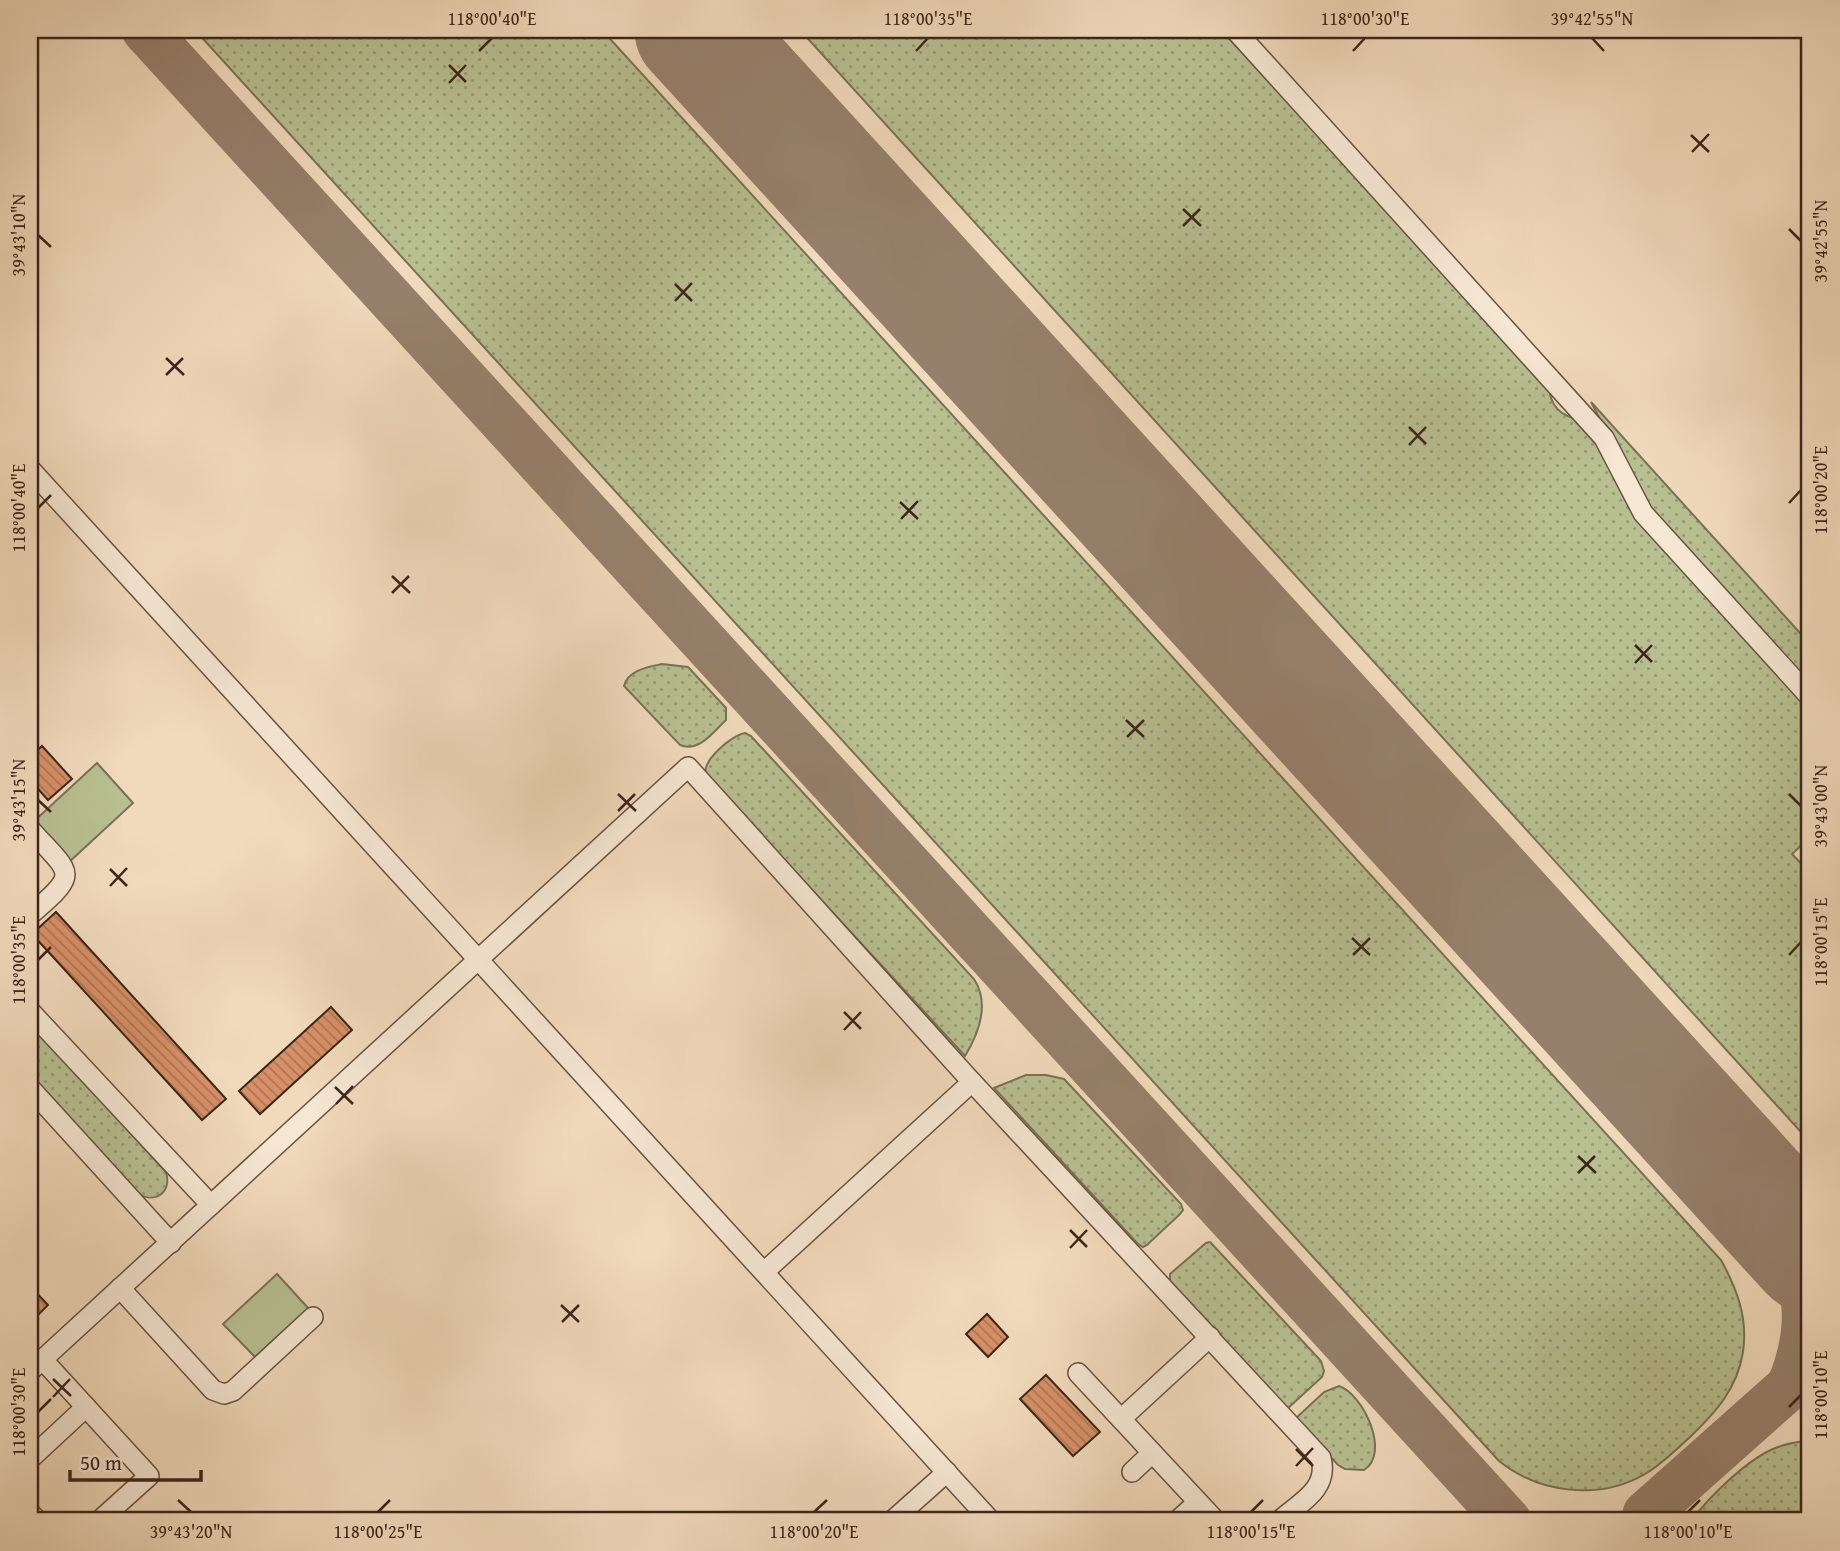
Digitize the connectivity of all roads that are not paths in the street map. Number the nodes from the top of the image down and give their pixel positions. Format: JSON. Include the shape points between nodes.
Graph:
{"nodes":[{"id":1,"x":1235,"y":30,"type":"edge"},
{"id":2,"x":30,"y":469,"type":"edge"},
{"id":3,"x":1810,"y":697,"type":"edge"},
{"id":4,"x":30,"y":829,"type":"edge"},
{"id":5,"x":30,"y":915,"type":"edge"},
{"id":6,"x":477,"y":960,"type":"junction"},
{"id":7,"x":30,"y":1011,"type":"edge"},
{"id":8,"x":972,"y":1082,"type":"junction"},
{"id":9,"x":30,"y":1088,"type":"edge"},
{"id":10,"x":211,"y":1205,"type":"junction"},
{"id":11,"x":170,"y":1243,"type":"junction"},
{"id":12,"x":764,"y":1272,"type":"junction"},
{"id":13,"x":120,"y":1288,"type":"junction"},
{"id":14,"x":313,"y":1317,"type":"dead end"},
{"id":15,"x":1210,"y":1338,"type":"junction"},
{"id":16,"x":36,"y":1365,"type":"edge"},
{"id":17,"x":1079,"y":1373,"type":"dead end"},
{"id":18,"x":86,"y":1407,"type":"junction"},
{"id":19,"x":1121,"y":1419,"type":"junction"},
{"id":20,"x":1152,"y":1452,"type":"junction"},
{"id":21,"x":30,"y":1459,"type":"edge"},
{"id":22,"x":947,"y":1472,"type":"junction"},
{"id":23,"x":1132,"y":1472,"type":"dead end"},
{"id":24,"x":1198,"y":1502,"type":"junction"},
{"id":25,"x":30,"y":1513,"type":"edge"},
{"id":26,"x":38,"y":1521,"type":"edge"},
{"id":27,"x":99,"y":1521,"type":"edge"},
{"id":28,"x":892,"y":1521,"type":"edge"},
{"id":29,"x":991,"y":1521,"type":"edge"},
{"id":30,"x":1177,"y":1521,"type":"edge"},
{"id":31,"x":1216,"y":1521,"type":"edge"},
{"id":32,"x":1279,"y":1521,"type":"edge"}],
"edges":[{"from":1,"to":3,"type":"lane","via":[[1604,438],[1643,513]]},
{"from":2,"to":6,"type":"lane"},
{"from":4,"to":5,"type":"lane","via":[[64,866],[66,878]]},
{"from":6,"to":8,"type":"lane","via":[[688,767]]},
{"from":6,"to":10,"type":"lane"},
{"from":6,"to":12,"type":"lane"},
{"from":7,"to":10,"type":"lane"},
{"from":8,"to":12,"type":"lane"},
{"from":8,"to":15,"type":"lane"},
{"from":9,"to":11,"type":"lane"},
{"from":10,"to":11,"type":"lane"},
{"from":11,"to":13,"type":"lane"},
{"from":12,"to":22,"type":"lane"},
{"from":13,"to":14,"type":"lane","via":[[214,1390],[224,1394],[233,1391]]},
{"from":13,"to":16,"type":"lane"},
{"from":15,"to":19,"type":"lane"},
{"from":15,"to":32,"type":"lane","via":[[1321,1458],[1323,1479],[1318,1487]]},
{"from":16,"to":18,"type":"lane"},
{"from":17,"to":19,"type":"lane"},
{"from":18,"to":21,"type":"lane"},
{"from":18,"to":27,"type":"lane","via":[[149,1476]]},
{"from":19,"to":20,"type":"lane"},
{"from":20,"to":23,"type":"lane"},
{"from":20,"to":24,"type":"lane"},
{"from":22,"to":28,"type":"lane"},
{"from":22,"to":29,"type":"lane"},
{"from":24,"to":30,"type":"lane"},
{"from":24,"to":31,"type":"lane"},
{"from":25,"to":26,"type":"lane"}]}
